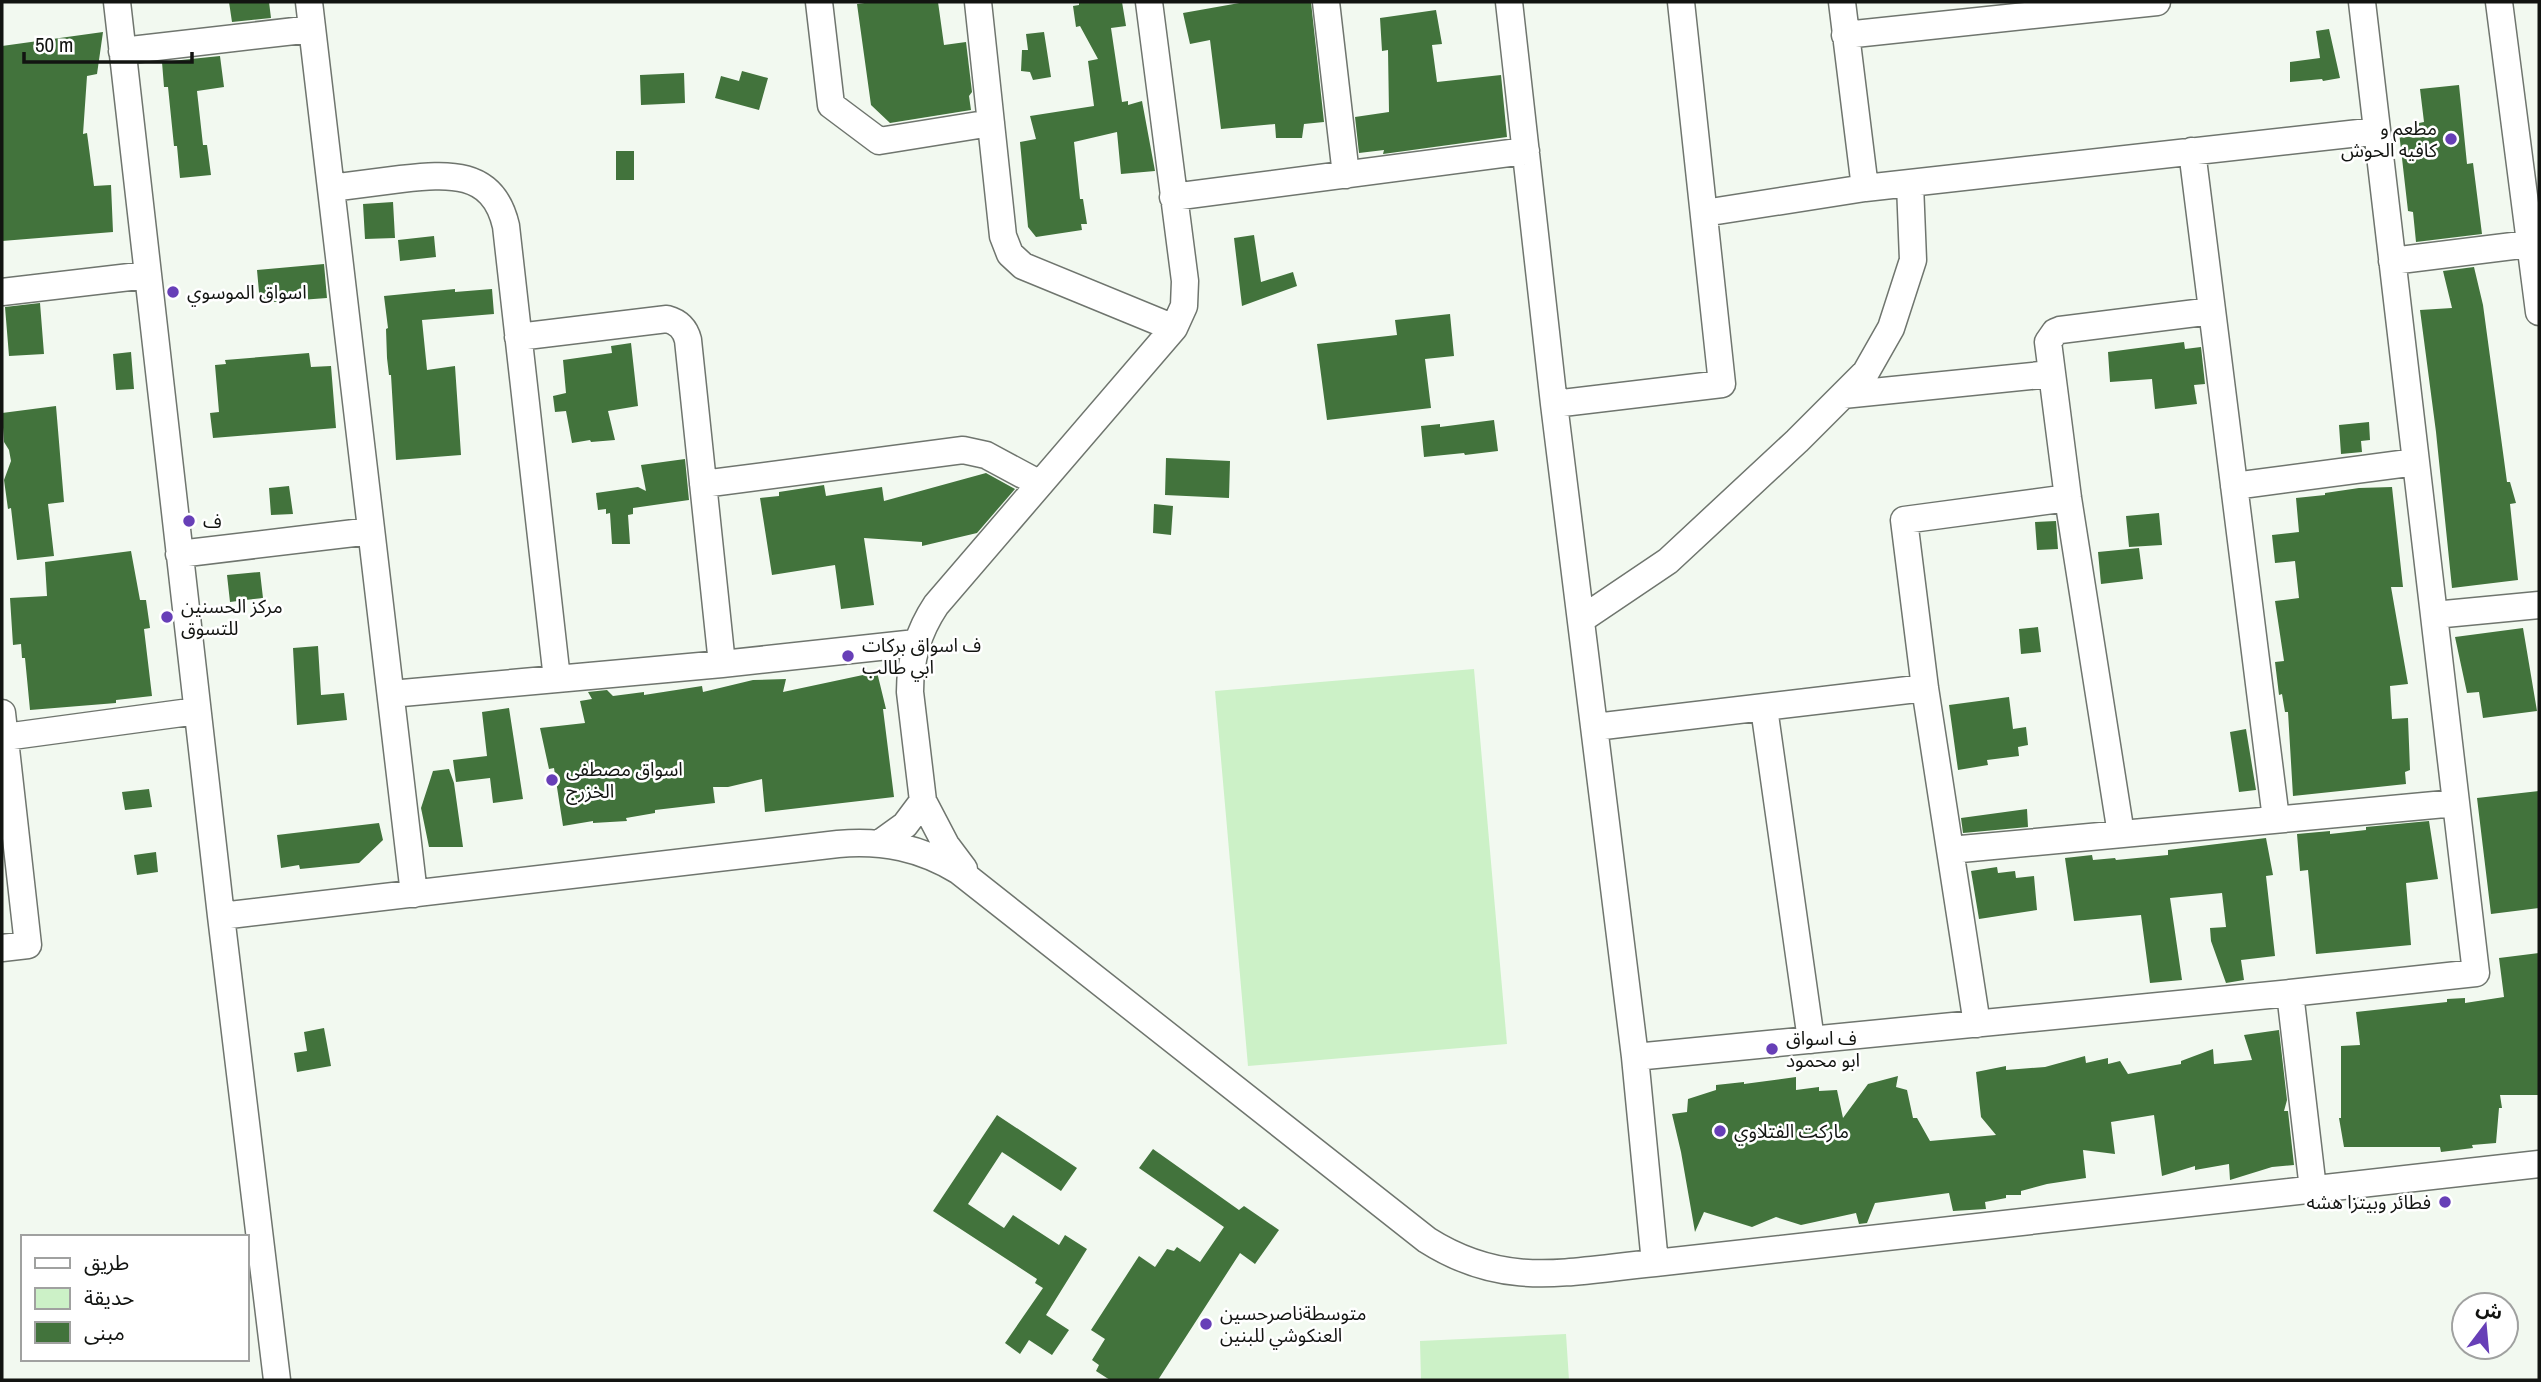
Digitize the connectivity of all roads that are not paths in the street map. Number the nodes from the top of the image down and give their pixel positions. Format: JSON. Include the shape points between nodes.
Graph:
{"nodes":[{"id":1,"x":117,"y":2,"type":"edge"},
{"id":2,"x":309,"y":2,"type":"edge"},
{"id":3,"x":819,"y":2,"type":"edge"},
{"id":4,"x":978,"y":2,"type":"edge"},
{"id":5,"x":1149,"y":2,"type":"edge"},
{"id":6,"x":1326,"y":2,"type":"edge"},
{"id":7,"x":1509,"y":2,"type":"edge"},
{"id":8,"x":1681,"y":2,"type":"edge"},
{"id":9,"x":1842,"y":2,"type":"edge"},
{"id":10,"x":2157,"y":2,"type":"edge"},
{"id":11,"x":2362,"y":2,"type":"edge"},
{"id":12,"x":2499,"y":2,"type":"edge"},
{"id":13,"x":2014,"y":10,"type":"edge"},
{"id":14,"x":312,"y":29,"type":"junction"},
{"id":15,"x":1845,"y":35,"type":"junction"},
{"id":16,"x":122,"y":51,"type":"junction"},
{"id":17,"x":991,"y":123,"type":"junction"},
{"id":18,"x":2377,"y":131,"type":"junction"},
{"id":19,"x":1527,"y":151,"type":"junction"},
{"id":20,"x":2192,"y":151,"type":"junction"},
{"id":21,"x":1346,"y":175,"type":"junction"},
{"id":22,"x":1910,"y":184,"type":"junction"},
{"id":23,"x":331,"y":188,"type":"junction"},
{"id":24,"x":1865,"y":188,"type":"junction"},
{"id":25,"x":1173,"y":197,"type":"junction"},
{"id":26,"x":1704,"y":213,"type":"junction"},
{"id":27,"x":2529,"y":244,"type":"junction"},
{"id":28,"x":2392,"y":261,"type":"junction"},
{"id":29,"x":147,"y":275,"type":"junction"},
{"id":30,"x":2,"y":292,"type":"edge"},
{"id":31,"x":2212,"y":311,"type":"junction"},
{"id":32,"x":2539,"y":312,"type":"edge"},
{"id":33,"x":1174,"y":328,"type":"junction"},
{"id":34,"x":518,"y":337,"type":"junction"},
{"id":35,"x":2051,"y":374,"type":"junction"},
{"id":36,"x":1843,"y":395,"type":"junction"},
{"id":37,"x":1554,"y":404,"type":"junction"},
{"id":38,"x":2416,"y":462,"type":"junction"},
{"id":39,"x":703,"y":484,"type":"junction"},
{"id":40,"x":1040,"y":484,"type":"junction"},
{"id":41,"x":2234,"y":486,"type":"junction"},
{"id":42,"x":2068,"y":498,"type":"junction"},
{"id":43,"x":371,"y":531,"type":"junction"},
{"id":44,"x":179,"y":554,"type":"junction"},
{"id":45,"x":2539,"y":605,"type":"edge"},
{"id":46,"x":2434,"y":615,"type":"junction"},
{"id":47,"x":1582,"y":619,"type":"junction"},
{"id":48,"x":916,"y":643,"type":"junction"},
{"id":49,"x":722,"y":664,"type":"junction"},
{"id":50,"x":557,"y":679,"type":"junction"},
{"id":51,"x":1925,"y":688,"type":"junction"},
{"id":52,"x":391,"y":694,"type":"junction"},
{"id":53,"x":1764,"y":708,"type":"junction"},
{"id":54,"x":197,"y":711,"type":"junction"},
{"id":55,"x":3,"y":725,"type":"edge"},
{"id":56,"x":1595,"y":726,"type":"junction"},
{"id":57,"x":923,"y":801,"type":"junction"},
{"id":58,"x":2456,"y":803,"type":"junction"},
{"id":59,"x":2276,"y":820,"type":"junction"},
{"id":60,"x":2120,"y":834,"type":"junction"},
{"id":61,"x":880,"y":843,"type":"junction"},
{"id":62,"x":1950,"y":850,"type":"junction"},
{"id":63,"x":976,"y":884,"type":"junction"},
{"id":64,"x":414,"y":894,"type":"junction"},
{"id":65,"x":221,"y":916,"type":"junction"},
{"id":66,"x":2,"y":948,"type":"edge"},
{"id":67,"x":2290,"y":993,"type":"junction"},
{"id":68,"x":1977,"y":1024,"type":"junction"},
{"id":69,"x":1811,"y":1040,"type":"junction"},
{"id":70,"x":1635,"y":1057,"type":"junction"},
{"id":71,"x":2539,"y":1164,"type":"edge"},
{"id":72,"x":2313,"y":1189,"type":"junction"},
{"id":73,"x":1655,"y":1263,"type":"junction"},
{"id":74,"x":277,"y":1380,"type":"edge"}],
"edges":[{"from":1,"to":16,"type":"street"},
{"from":2,"to":14,"type":"street"},
{"from":3,"to":17,"type":"street","via":[[831,105],[879,141]]},
{"from":4,"to":17,"type":"street"},
{"from":5,"to":25,"type":"street"},
{"from":6,"to":21,"type":"street"},
{"from":7,"to":19,"type":"street"},
{"from":8,"to":26,"type":"street"},
{"from":9,"to":15,"type":"street"},
{"from":10,"to":13,"type":"street"},
{"from":11,"to":18,"type":"street"},
{"from":12,"to":27,"type":"street"},
{"from":13,"to":15,"type":"street"},
{"from":14,"to":16,"type":"street"},
{"from":14,"to":23,"type":"street"},
{"from":15,"to":24,"type":"street"},
{"from":16,"to":29,"type":"street"},
{"from":17,"to":33,"type":"street","via":[[1003,236],[1010,254],[1023,266]]},
{"from":18,"to":20,"type":"street"},
{"from":18,"to":28,"type":"street"},
{"from":19,"to":21,"type":"street"},
{"from":19,"to":37,"type":"street"},
{"from":20,"to":22,"type":"street"},
{"from":20,"to":31,"type":"street"},
{"from":21,"to":25,"type":"street"},
{"from":22,"to":24,"type":"street"},
{"from":22,"to":36,"type":"street","via":[[1913,260],[1891,328],[1866,372]]},
{"from":23,"to":34,"type":"street","via":[[438,175],[477,183],[504,217]]},
{"from":23,"to":43,"type":"street"},
{"from":24,"to":26,"type":"street"},
{"from":25,"to":33,"type":"street","via":[[1186,293]]},
{"from":26,"to":37,"type":"street","via":[[1722,384]]},
{"from":27,"to":28,"type":"street"},
{"from":27,"to":32,"type":"street"},
{"from":28,"to":38,"type":"street"},
{"from":29,"to":30,"type":"street"},
{"from":29,"to":44,"type":"street"},
{"from":31,"to":35,"type":"street","via":[[2060,330],[2048,342]]},
{"from":31,"to":41,"type":"street"},
{"from":33,"to":40,"type":"street"},
{"from":34,"to":39,"type":"street","via":[[660,319],[678,323],[688,340]]},
{"from":34,"to":50,"type":"street"},
{"from":35,"to":36,"type":"street"},
{"from":35,"to":42,"type":"street"},
{"from":36,"to":47,"type":"street","via":[[1668,561]]},
{"from":37,"to":47,"type":"street"},
{"from":38,"to":41,"type":"street"},
{"from":38,"to":46,"type":"street"},
{"from":39,"to":40,"type":"street","via":[[963,450],[986,455]]},
{"from":39,"to":49,"type":"street"},
{"from":40,"to":48,"type":"street","via":[[936,606]]},
{"from":41,"to":59,"type":"street"},
{"from":42,"to":51,"type":"street","via":[[1904,520]]},
{"from":42,"to":60,"type":"street"},
{"from":43,"to":44,"type":"street"},
{"from":43,"to":52,"type":"street"},
{"from":44,"to":54,"type":"street"},
{"from":45,"to":46,"type":"street"},
{"from":46,"to":58,"type":"street"},
{"from":47,"to":56,"type":"street"},
{"from":48,"to":49,"type":"street"},
{"from":48,"to":57,"type":"street","via":[[910,692]]},
{"from":49,"to":50,"type":"street"},
{"from":50,"to":52,"type":"street"},
{"from":51,"to":53,"type":"street"},
{"from":51,"to":62,"type":"street"},
{"from":52,"to":64,"type":"street"},
{"from":53,"to":56,"type":"street"},
{"from":53,"to":69,"type":"street"},
{"from":54,"to":55,"type":"street"},
{"from":54,"to":65,"type":"street"},
{"from":55,"to":66,"type":"street","via":[[28,945]]},
{"from":56,"to":70,"type":"street"},
{"from":57,"to":61,"type":"street","via":[[905,825]]},
{"from":57,"to":63,"type":"street","via":[[946,845]]},
{"from":58,"to":59,"type":"street"},
{"from":58,"to":67,"type":"street","via":[[2476,973]]},
{"from":59,"to":60,"type":"street"},
{"from":60,"to":62,"type":"street"},
{"from":61,"to":63,"type":"street","via":[[931,856]]},
{"from":61,"to":64,"type":"street","via":[[838,844]]},
{"from":62,"to":68,"type":"street"},
{"from":63,"to":73,"type":"street","via":[[1390,1212],[1447,1252],[1511,1273]]},
{"from":64,"to":65,"type":"street"},
{"from":65,"to":74,"type":"street"},
{"from":67,"to":68,"type":"street"},
{"from":67,"to":72,"type":"street"},
{"from":68,"to":69,"type":"street"},
{"from":69,"to":70,"type":"street"},
{"from":70,"to":73,"type":"street"},
{"from":71,"to":72,"type":"street"},
{"from":72,"to":73,"type":"street"}]}
